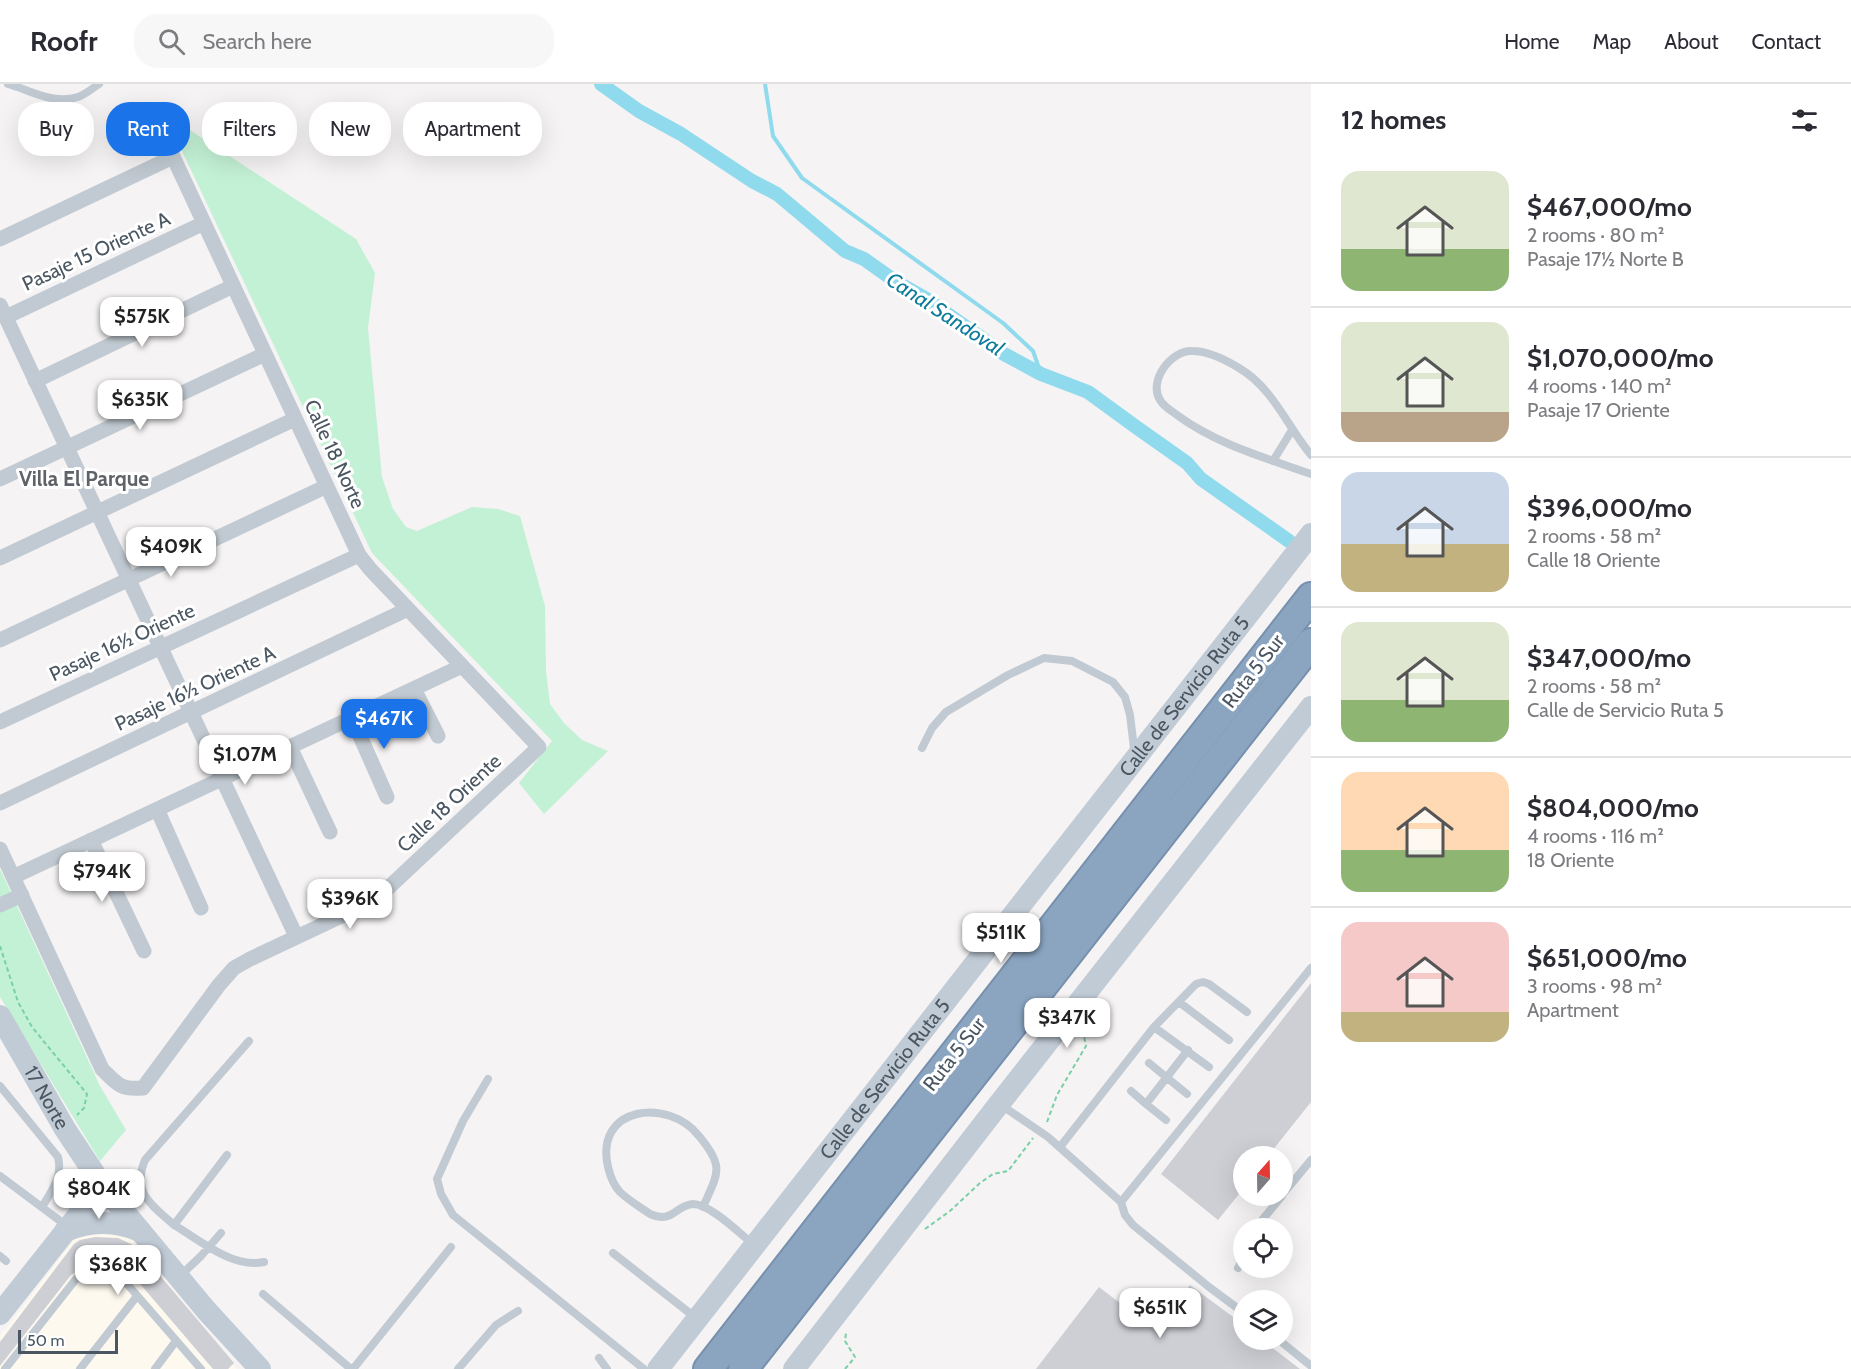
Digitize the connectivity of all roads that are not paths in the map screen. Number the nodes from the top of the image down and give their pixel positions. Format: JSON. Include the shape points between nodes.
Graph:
{"nodes":[{"id":1,"x":8,"y":84,"type":"edge"},
{"id":2,"x":99,"y":84,"type":"edge"},
{"id":3,"x":173,"y":157,"type":"joint"},
{"id":4,"x":204,"y":223,"type":"junction"},
{"id":5,"x":0,"y":239,"type":"edge"},
{"id":6,"x":234,"y":286,"type":"junction"},
{"id":7,"x":3,"y":311,"type":"edge"},
{"id":8,"x":265,"y":354,"type":"junction"},
{"id":9,"x":35,"y":381,"type":"junction"},
{"id":10,"x":296,"y":419,"type":"junction"},
{"id":11,"x":1292,"y":430,"type":"junction"},
{"id":12,"x":67,"y":447,"type":"junction"},
{"id":13,"x":1311,"y":455,"type":"edge"},
{"id":14,"x":1273,"y":461,"type":"junction"},
{"id":15,"x":1311,"y":474,"type":"edge"},
{"id":16,"x":0,"y":479,"type":"edge"},
{"id":17,"x":327,"y":486,"type":"junction"},
{"id":18,"x":97,"y":512,"type":"junction"},
{"id":19,"x":1311,"y":534,"type":"edge"},
{"id":20,"x":359,"y":555,"type":"junction"},
{"id":21,"x":0,"y":558,"type":"edge"},
{"id":22,"x":129,"y":580,"type":"junction"},
{"id":23,"x":1311,"y":597,"type":"edge"},
{"id":24,"x":408,"y":609,"type":"junction"},
{"id":25,"x":0,"y":640,"type":"edge"},
{"id":26,"x":1311,"y":643,"type":"edge"},
{"id":27,"x":160,"y":646,"type":"junction"},
{"id":28,"x":462,"y":666,"type":"junction"},
{"id":29,"x":414,"y":688,"type":"junction"},
{"id":30,"x":1311,"y":707,"type":"edge"},
{"id":31,"x":192,"y":713,"type":"junction"},
{"id":32,"x":352,"y":718,"type":"junction"},
{"id":33,"x":0,"y":722,"type":"edge"},
{"id":34,"x":438,"y":736,"type":"dead end"},
{"id":35,"x":290,"y":747,"type":"junction"},
{"id":36,"x":539,"y":747,"type":"joint"},
{"id":37,"x":922,"y":748,"type":"dead end"},
{"id":38,"x":1140,"y":753,"type":"junction"},
{"id":39,"x":222,"y":779,"type":"junction"},
{"id":40,"x":387,"y":797,"type":"dead end"},
{"id":41,"x":0,"y":803,"type":"edge"},
{"id":42,"x":157,"y":809,"type":"junction"},
{"id":43,"x":330,"y":832,"type":"dead end"},
{"id":44,"x":91,"y":840,"type":"junction"},
{"id":45,"x":0,"y":849,"type":"edge"},
{"id":46,"x":13,"y":877,"type":"junction"},
{"id":47,"x":22,"y":895,"type":"junction"},
{"id":48,"x":0,"y":905,"type":"edge"},
{"id":49,"x":201,"y":908,"type":"dead end"},
{"id":50,"x":296,"y":936,"type":"junction"},
{"id":51,"x":144,"y":951,"type":"dead end"},
{"id":52,"x":1311,"y":968,"type":"edge"},
{"id":53,"x":1179,"y":1002,"type":"junction"},
{"id":54,"x":1247,"y":1012,"type":"dead end"},
{"id":55,"x":0,"y":1016,"type":"edge"},
{"id":56,"x":1154,"y":1027,"type":"junction"},
{"id":57,"x":1229,"y":1040,"type":"dead end"},
{"id":58,"x":249,"y":1041,"type":"dead end"},
{"id":59,"x":1188,"y":1050,"type":"junction"},
{"id":60,"x":1149,"y":1063,"type":"dead end"},
{"id":61,"x":1209,"y":1067,"type":"dead end"},
{"id":62,"x":1167,"y":1077,"type":"junction"},
{"id":63,"x":488,"y":1079,"type":"dead end"},
{"id":64,"x":0,"y":1086,"type":"edge"},
{"id":65,"x":1131,"y":1091,"type":"dead end"},
{"id":66,"x":1187,"y":1094,"type":"dead end"},
{"id":67,"x":999,"y":1104,"type":"junction"},
{"id":68,"x":1146,"y":1104,"type":"junction"},
{"id":69,"x":1166,"y":1120,"type":"dead end"},
{"id":70,"x":1060,"y":1147,"type":"junction"},
{"id":71,"x":227,"y":1155,"type":"dead end"},
{"id":72,"x":1311,"y":1160,"type":"edge"},
{"id":73,"x":0,"y":1176,"type":"edge"},
{"id":74,"x":1293,"y":1182,"type":"edge"},
{"id":75,"x":102,"y":1185,"type":"junction"},
{"id":76,"x":1121,"y":1202,"type":"junction"},
{"id":77,"x":1273,"y":1206,"type":"edge"},
{"id":78,"x":42,"y":1207,"type":"junction"},
{"id":79,"x":703,"y":1207,"type":"junction"},
{"id":80,"x":1264,"y":1218,"type":"edge"},
{"id":81,"x":174,"y":1225,"type":"junction"},
{"id":82,"x":67,"y":1229,"type":"junction"},
{"id":83,"x":140,"y":1231,"type":"junction"},
{"id":84,"x":221,"y":1233,"type":"dead end"},
{"id":85,"x":754,"y":1245,"type":"junction"},
{"id":86,"x":210,"y":1246,"type":"junction"},
{"id":87,"x":451,"y":1247,"type":"dead end"},
{"id":88,"x":613,"y":1253,"type":"dead end"},
{"id":89,"x":264,"y":1262,"type":"dead end"},
{"id":90,"x":179,"y":1277,"type":"junction"},
{"id":91,"x":263,"y":1294,"type":"dead end"},
{"id":92,"x":137,"y":1296,"type":"junction"},
{"id":93,"x":1233,"y":1305,"type":"edge"},
{"id":94,"x":518,"y":1311,"type":"dead end"},
{"id":95,"x":0,"y":1314,"type":"edge"},
{"id":96,"x":697,"y":1319,"type":"junction"},
{"id":97,"x":176,"y":1341,"type":"junction"},
{"id":98,"x":1291,"y":1350,"type":"edge"},
{"id":99,"x":599,"y":1358,"type":"dead end"},
{"id":100,"x":1311,"y":1366,"type":"edge"},
{"id":101,"x":6,"y":1369,"type":"edge"},
{"id":102,"x":80,"y":1369,"type":"edge"},
{"id":103,"x":155,"y":1369,"type":"edge"},
{"id":104,"x":201,"y":1369,"type":"edge"},
{"id":105,"x":260,"y":1369,"type":"edge"},
{"id":106,"x":352,"y":1369,"type":"edge"},
{"id":107,"x":458,"y":1369,"type":"edge"},
{"id":108,"x":607,"y":1369,"type":"edge"},
{"id":109,"x":644,"y":1369,"type":"edge"},
{"id":110,"x":658,"y":1369,"type":"edge"},
{"id":111,"x":708,"y":1369,"type":"edge"},
{"id":112,"x":743,"y":1369,"type":"edge"},
{"id":113,"x":794,"y":1369,"type":"edge"}],
"edges":[{"from":1,"to":2,"type":"lane","via":[[58,100],[79,97]]},
{"from":3,"to":4,"type":"street","name":"Calle 18 Norte"},
{"from":3,"to":5,"type":"street"},
{"from":4,"to":6,"type":"street","name":"Calle 18 Norte"},
{"from":4,"to":7,"type":"street","name":"Pasaje 15 Oriente A"},
{"from":6,"to":8,"type":"street","name":"Calle 18 Norte"},
{"from":6,"to":9,"type":"street"},
{"from":7,"to":9,"type":"street"},
{"from":8,"to":10,"type":"street","name":"Calle 18 Norte"},
{"from":8,"to":12,"type":"street"},
{"from":9,"to":12,"type":"street"},
{"from":10,"to":17,"type":"street","name":"Calle 18 Norte"},
{"from":10,"to":18,"type":"street"},
{"from":11,"to":13,"type":"lane"},
{"from":11,"to":14,"type":"lane"},
{"from":11,"to":14,"type":"lane","via":[[1275,401],[1239,368],[1190,350],[1177,354],[1166,364],[1157,384],[1159,399],[1165,406],[1196,427]]},
{"from":12,"to":16,"type":"street"},
{"from":12,"to":18,"type":"street"},
{"from":14,"to":15,"type":"lane"},
{"from":17,"to":20,"type":"street","name":"Calle 18 Norte"},
{"from":17,"to":22,"type":"street"},
{"from":18,"to":21,"type":"street"},
{"from":18,"to":22,"type":"street"},
{"from":19,"to":38,"type":"street","name":"Calle de Servicio Ruta 5"},
{"from":20,"to":24,"type":"street","name":"Calle 18 Norte"},
{"from":20,"to":27,"type":"street","name":"Pasaje 16½ Oriente"},
{"from":22,"to":25,"type":"street"},
{"from":22,"to":27,"type":"street"},
{"from":23,"to":111,"type":"highway","name":"Ruta 5 Sur"},
{"from":24,"to":28,"type":"street","name":"Calle 18 Norte"},
{"from":24,"to":31,"type":"street","name":"Pasaje 16½ Oriente A"},
{"from":26,"to":112,"type":"highway","name":"Ruta 5 Sur"},
{"from":27,"to":31,"type":"street"},
{"from":27,"to":33,"type":"street","name":"Pasaje 16½ Oriente"},
{"from":28,"to":29,"type":"street"},
{"from":28,"to":36,"type":"street","name":"Calle 18 Norte"},
{"from":29,"to":32,"type":"street"},
{"from":29,"to":34,"type":"street"},
{"from":30,"to":67,"type":"street"},
{"from":31,"to":39,"type":"street"},
{"from":31,"to":41,"type":"street","name":"Pasaje 16½ Oriente A"},
{"from":32,"to":35,"type":"street"},
{"from":32,"to":40,"type":"street"},
{"from":35,"to":39,"type":"street"},
{"from":35,"to":43,"type":"street"},
{"from":36,"to":50,"type":"street","name":"Calle 18 Oriente","via":[[387,889],[352,911]]},
{"from":37,"to":38,"type":"lane","via":[[946,712],[1044,658],[1072,661],[1113,682],[1125,697],[1134,748]]},
{"from":38,"to":85,"type":"street","name":"Calle de Servicio Ruta 5"},
{"from":39,"to":42,"type":"street"},
{"from":39,"to":50,"type":"street"},
{"from":42,"to":44,"type":"street"},
{"from":42,"to":49,"type":"street"},
{"from":44,"to":46,"type":"street"},
{"from":44,"to":51,"type":"street"},
{"from":45,"to":46,"type":"street"},
{"from":46,"to":47,"type":"street"},
{"from":47,"to":48,"type":"street"},
{"from":47,"to":50,"type":"street","name":"Calle 18 Oriente","via":[[102,1069],[128,1089],[142,1088],[227,975],[240,964]]},
{"from":52,"to":76,"type":"lane"},
{"from":53,"to":54,"type":"lane","via":[[1203,982]]},
{"from":53,"to":56,"type":"lane"},
{"from":53,"to":57,"type":"lane"},
{"from":55,"to":75,"type":"street","name":"17 Norte"},
{"from":56,"to":59,"type":"lane"},
{"from":56,"to":70,"type":"lane"},
{"from":58,"to":81,"type":"lane","via":[[145,1160],[140,1176],[143,1194]]},
{"from":59,"to":61,"type":"lane"},
{"from":59,"to":62,"type":"lane"},
{"from":60,"to":62,"type":"lane"},
{"from":62,"to":66,"type":"lane"},
{"from":62,"to":68,"type":"lane"},
{"from":63,"to":109,"type":"lane","via":[[462,1122],[437,1179],[441,1194],[453,1215]]},
{"from":64,"to":78,"type":"lane","via":[[58,1157],[59,1177]]},
{"from":65,"to":68,"type":"lane"},
{"from":67,"to":70,"type":"lane"},
{"from":67,"to":113,"type":"street"},
{"from":68,"to":69,"type":"lane"},
{"from":70,"to":76,"type":"lane"},
{"from":71,"to":81,"type":"lane"},
{"from":72,"to":74,"type":"lane"},
{"from":73,"to":78,"type":"lane"},
{"from":75,"to":82,"type":"street"},
{"from":75,"to":83,"type":"street","name":"17 Norte"},
{"from":76,"to":93,"type":"lane","via":[[1133,1225]]},
{"from":77,"to":80,"type":"lane"},
{"from":78,"to":82,"type":"lane"},
{"from":79,"to":79,"type":"lane","via":[[689,1205],[672,1215],[655,1216],[619,1191],[610,1174],[607,1148],[610,1136],[624,1118],[634,1114],[667,1115],[695,1131],[717,1164],[717,1175]]},
{"from":79,"to":85,"type":"lane"},
{"from":81,"to":86,"type":"lane"},
{"from":82,"to":83,"type":"street","via":[[104,1222]]},
{"from":82,"to":95,"type":"street"},
{"from":83,"to":90,"type":"street","name":"17 Norte"},
{"from":84,"to":86,"type":"lane"},
{"from":85,"to":96,"type":"street","name":"Calle de Servicio Ruta 5"},
{"from":86,"to":89,"type":"lane","via":[[238,1262]]},
{"from":86,"to":90,"type":"lane"},
{"from":87,"to":106,"type":"lane"},
{"from":88,"to":96,"type":"lane"},
{"from":90,"to":105,"type":"street","name":"17 Norte"},
{"from":91,"to":106,"type":"lane"},
{"from":92,"to":97,"type":"lane"},
{"from":92,"to":101,"type":"lane","via":[[109,1272],[98,1269],[82,1274]]},
{"from":92,"to":102,"type":"lane"},
{"from":94,"to":107,"type":"lane","via":[[496,1325]]},
{"from":96,"to":110,"type":"street","name":"Calle de Servicio Ruta 5"},
{"from":97,"to":103,"type":"lane"},
{"from":97,"to":104,"type":"lane"},
{"from":98,"to":100,"type":"lane"},
{"from":99,"to":108,"type":"lane"}]}
